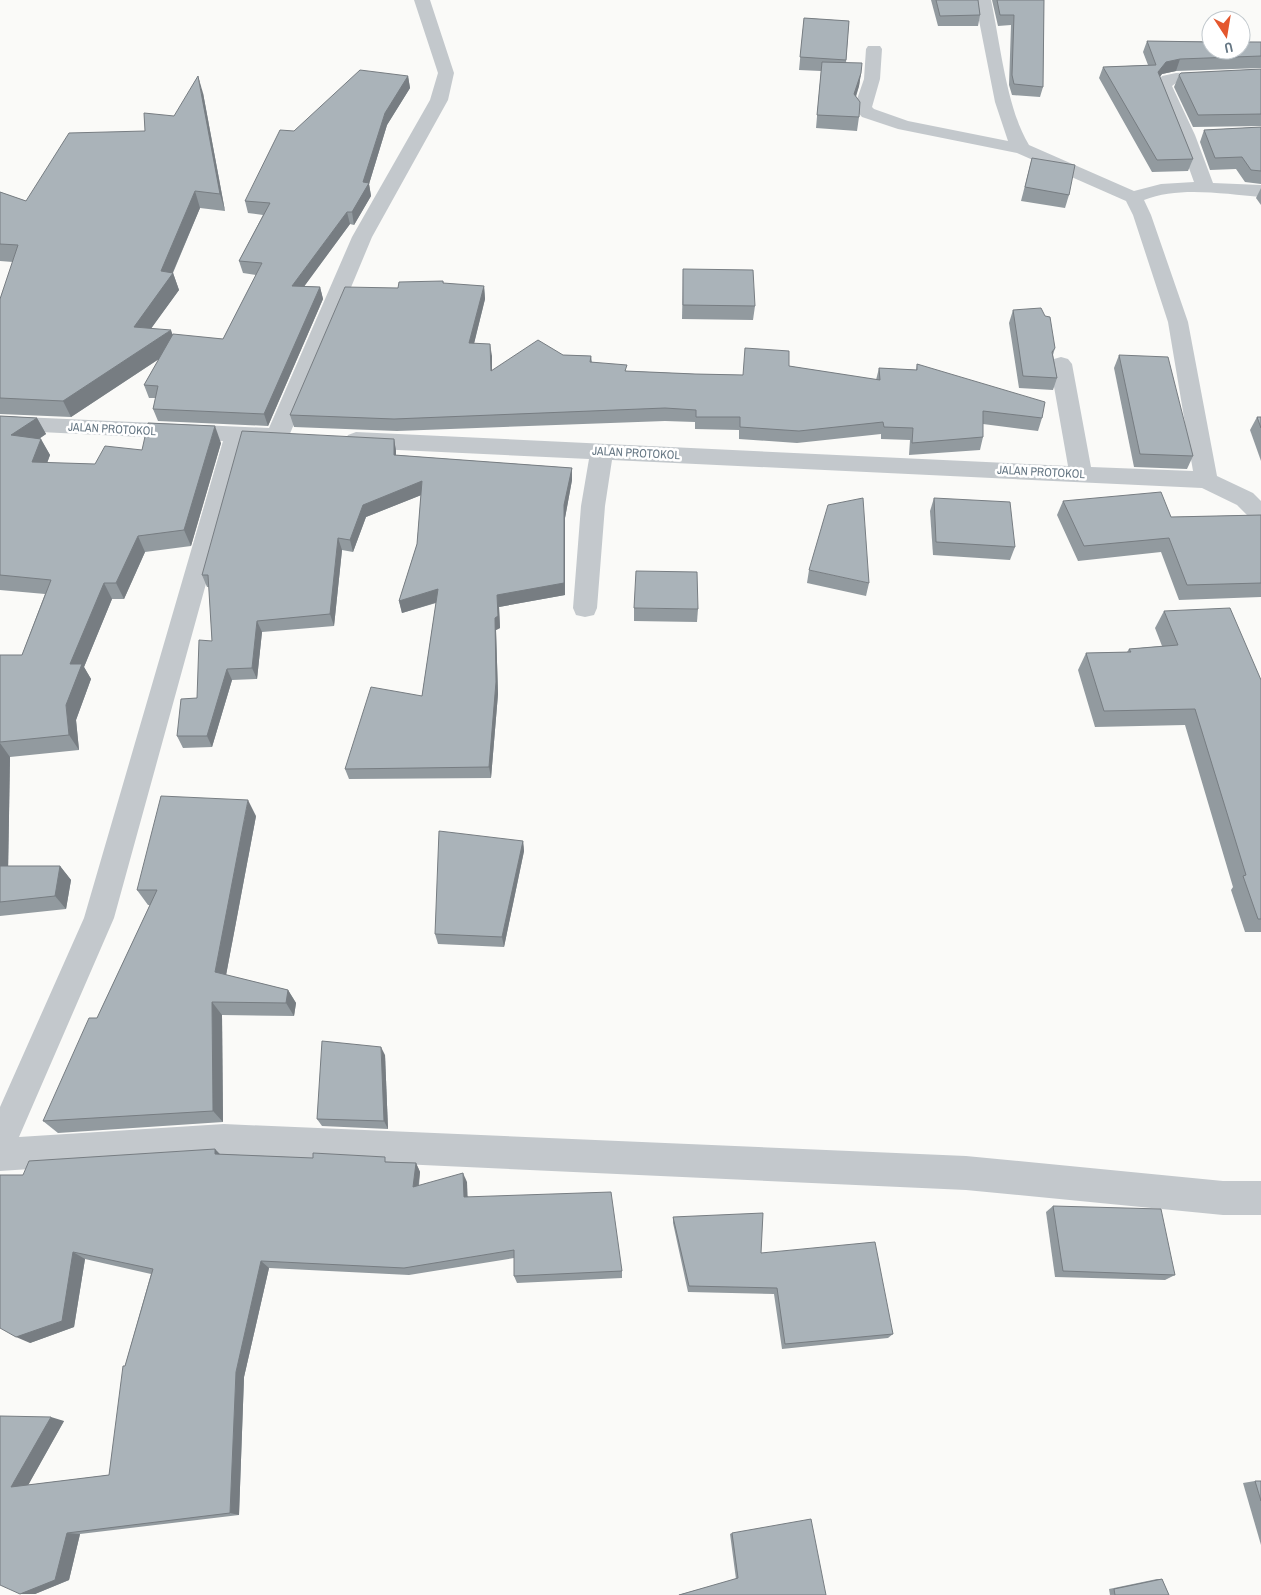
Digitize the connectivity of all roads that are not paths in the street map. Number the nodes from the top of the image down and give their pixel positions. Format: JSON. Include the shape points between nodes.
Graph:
{"nodes":[{"id":1,"x":422,"y":0,"type":"edge"},
{"id":2,"x":983,"y":0,"type":"edge"},
{"id":3,"x":874,"y":49,"type":"dead end"},
{"id":4,"x":1261,"y":74,"type":"edge"},
{"id":5,"x":1205,"y":134,"type":"edge"},
{"id":6,"x":1186,"y":135,"type":"junction"},
{"id":7,"x":1022,"y":150,"type":"junction"},
{"id":8,"x":1205,"y":187,"type":"junction"},
{"id":9,"x":1261,"y":191,"type":"edge"},
{"id":10,"x":1134,"y":198,"type":"junction"},
{"id":11,"x":1061,"y":364,"type":"dead end"},
{"id":12,"x":0,"y":423,"type":"edge"},
{"id":13,"x":236,"y":435,"type":"junction"},
{"id":14,"x":336,"y":439,"type":"edge"},
{"id":15,"x":602,"y":452,"type":"junction"},
{"id":16,"x":1080,"y":474,"type":"junction"},
{"id":17,"x":1206,"y":480,"type":"junction"},
{"id":18,"x":1261,"y":515,"type":"edge"},
{"id":19,"x":585,"y":608,"type":"dead end"},
{"id":20,"x":0,"y":1144,"type":"edge"},
{"id":21,"x":0,"y":1155,"type":"edge"},
{"id":22,"x":1261,"y":1198,"type":"edge"}],
"edges":[{"from":1,"to":13,"type":"street","name":"JALAN PROTOKOL","via":[[446,73],[439,100],[362,237],[287,436]]},
{"from":2,"to":7,"type":"street","via":[[1010,121],[1016,143]]},
{"from":3,"to":7,"type":"street","via":[[872,78],[863,108],[868,113],[904,125]]},
{"from":4,"to":6,"type":"street","via":[[1168,80],[1163,85]]},
{"from":5,"to":6,"type":"street"},
{"from":6,"to":8,"type":"street"},
{"from":7,"to":10,"type":"street"},
{"from":8,"to":9,"type":"street"},
{"from":8,"to":10,"type":"street","via":[[1147,192]]},
{"from":10,"to":17,"type":"street","via":[[1178,322]]},
{"from":11,"to":16,"type":"street"},
{"from":12,"to":13,"type":"street","name":"JALAN PROTOKOL"},
{"from":13,"to":20,"type":"street","via":[[99,918]]},
{"from":14,"to":15,"type":"street","name":"JALAN PROTOKOL"},
{"from":15,"to":16,"type":"street","name":"JALAN PROTOKOL"},
{"from":15,"to":19,"type":"street","via":[[593,506]]},
{"from":16,"to":17,"type":"street","name":"JALAN PROTOKOL"},
{"from":17,"to":18,"type":"street","name":"JALAN PROTOKOL","via":[[1245,500]]},
{"from":21,"to":22,"type":"street","via":[[224,1140],[966,1173],[1223,1198]]}]}
